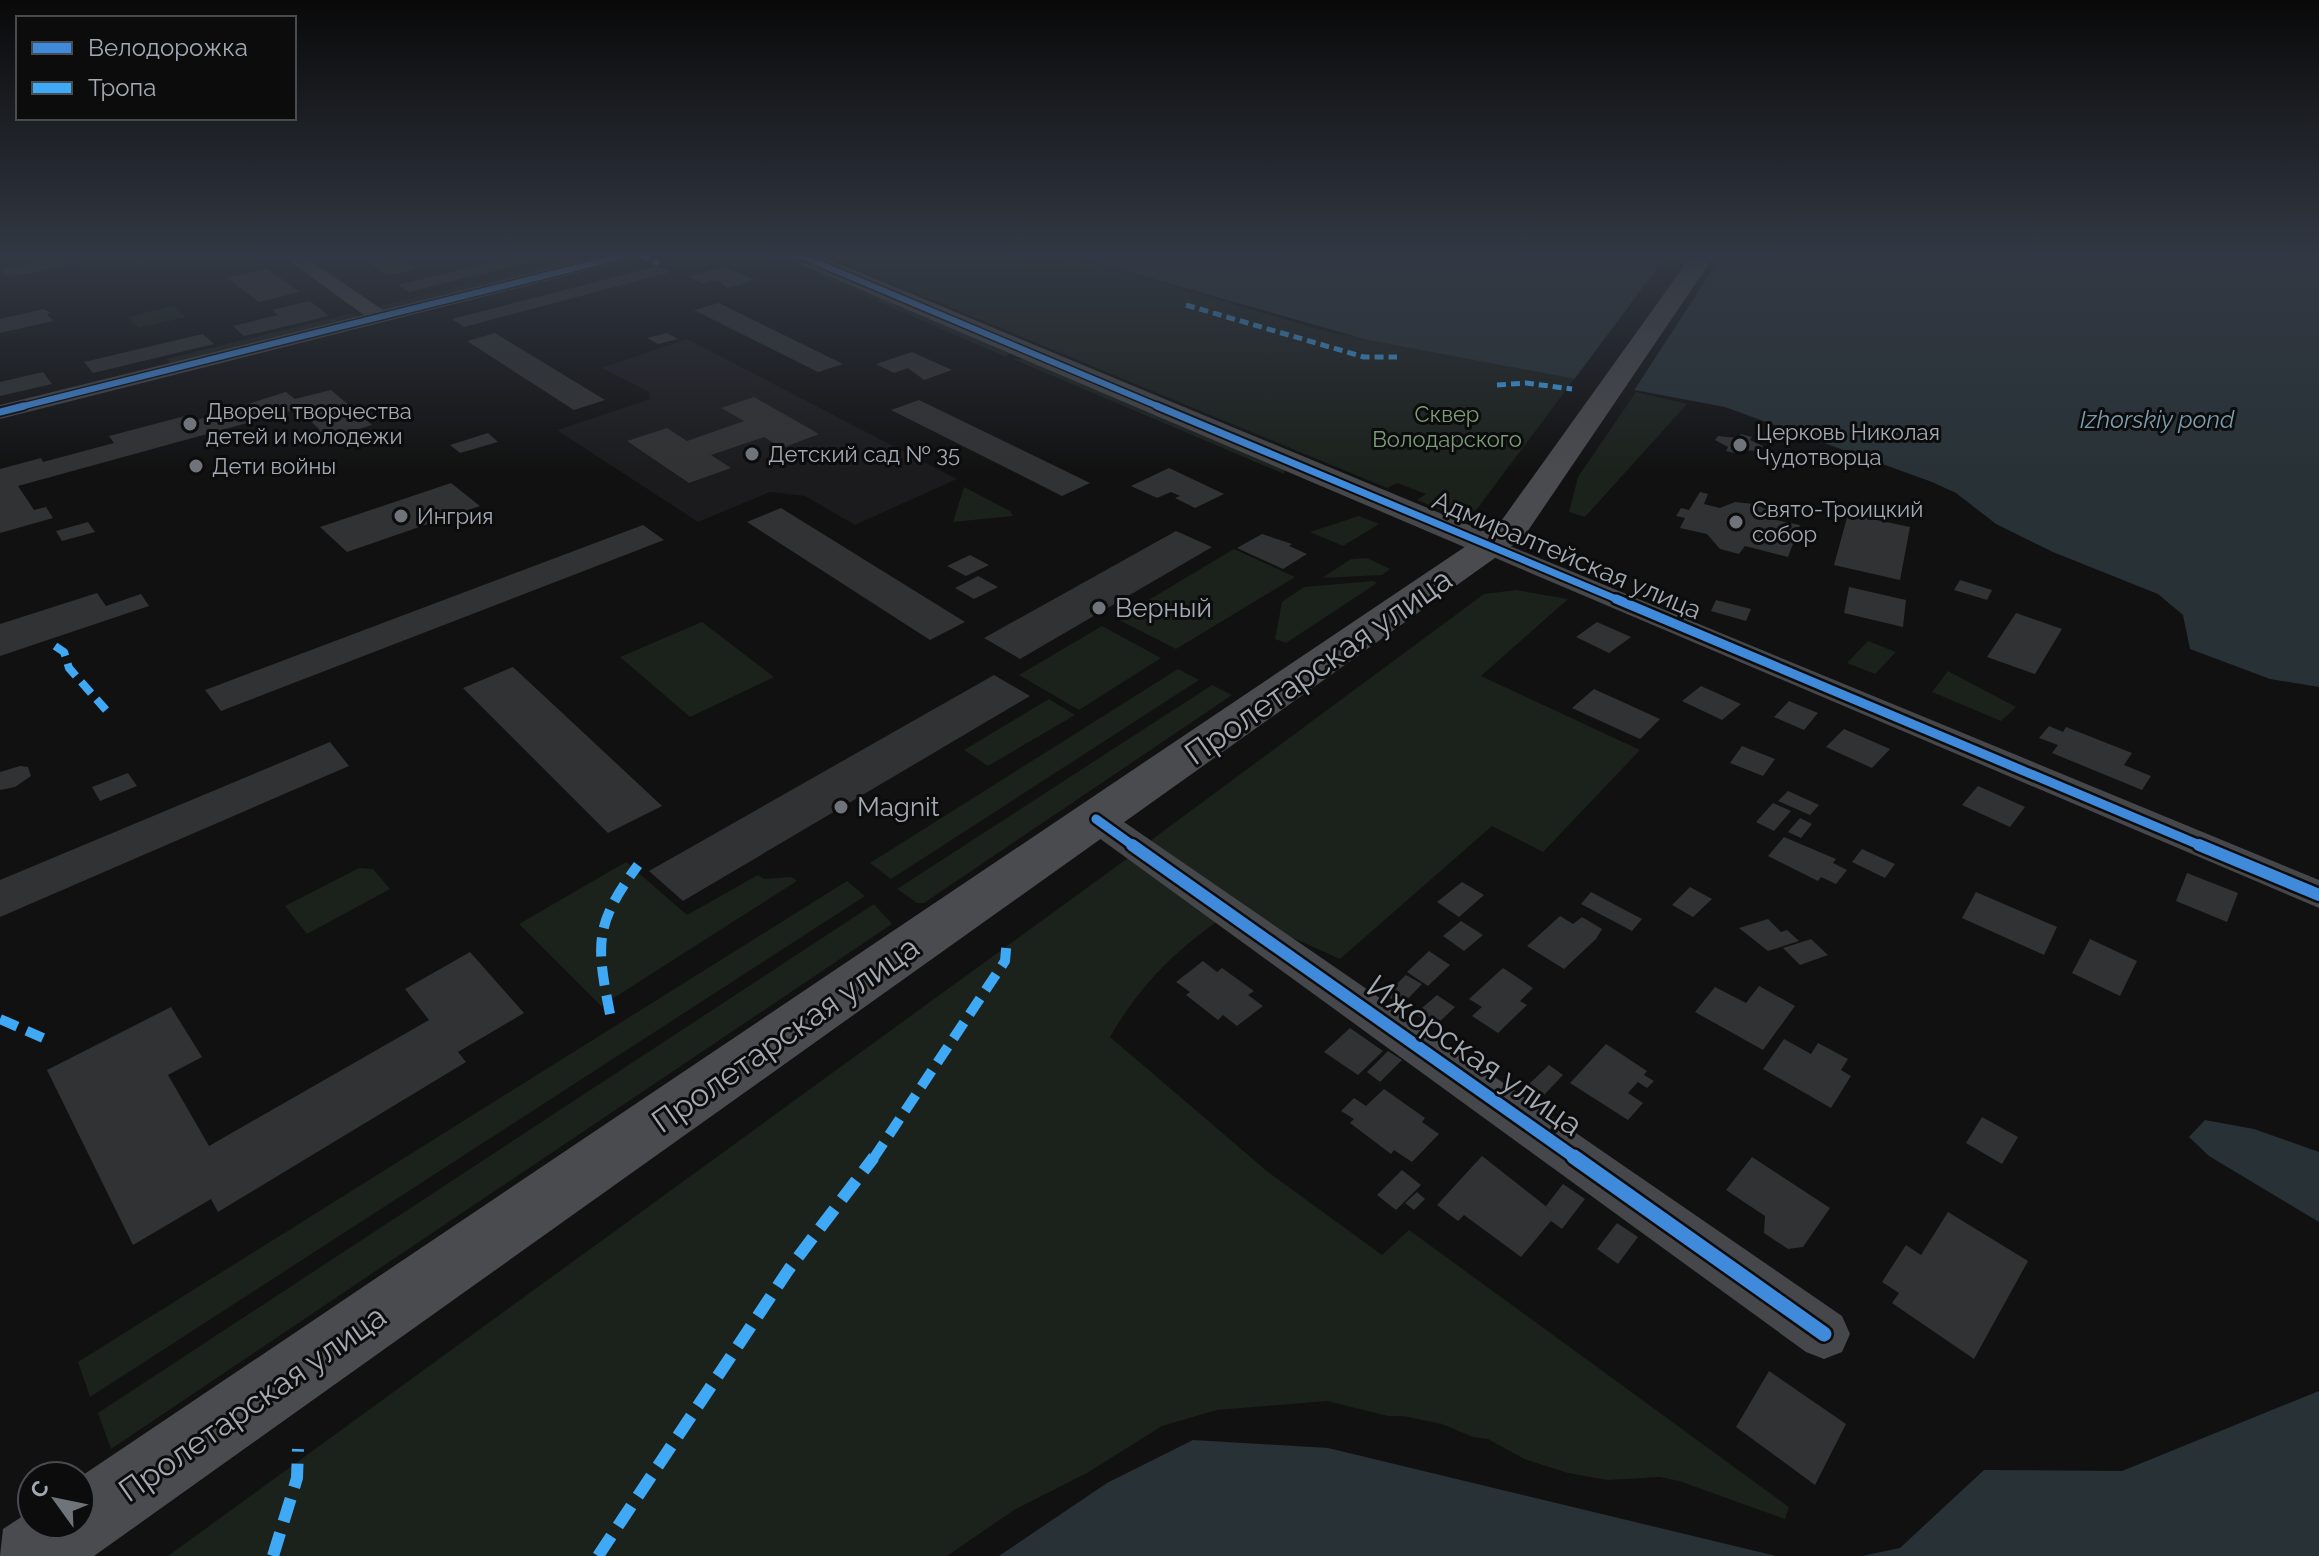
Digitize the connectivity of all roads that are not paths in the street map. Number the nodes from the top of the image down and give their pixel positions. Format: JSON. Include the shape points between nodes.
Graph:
{"nodes":[{"id":1,"x":338,"y":328,"type":"edge"},
{"id":2,"x":972,"y":328,"type":"edge"},
{"id":3,"x":1640,"y":328,"type":"edge"},
{"id":4,"x":1649,"y":328,"type":"edge"},
{"id":5,"x":1599,"y":393,"type":"junction"},
{"id":6,"x":0,"y":412,"type":"edge"},
{"id":7,"x":1488,"y":545,"type":"junction"},
{"id":8,"x":1096,"y":819,"type":"junction"},
{"id":9,"x":2319,"y":895,"type":"edge"},
{"id":10,"x":1824,"y":1334,"type":"dead end"},
{"id":11,"x":96,"y":1511,"type":"edge"},
{"id":12,"x":53,"y":1540,"type":"edge"},
{"id":13,"x":30,"y":1556,"type":"edge"}],
"edges":[{"from":1,"to":6,"type":"street"},
{"from":2,"to":7,"type":"street","name":"Адмиралтейская улица"},
{"from":3,"to":5,"type":"main road"},
{"from":4,"to":5,"type":"main road"},
{"from":5,"to":7,"type":"main road","name":"Пролетарская улица","via":[[1511,531]]},
{"from":7,"to":8,"type":"main road","name":"Пролетарская улица"},
{"from":7,"to":9,"type":"street","name":"Адмиралтейская улица"},
{"from":8,"to":10,"type":"street","name":"Ижорская улица"},
{"from":8,"to":11,"type":"main road","name":"Пролетарская улица"},
{"from":12,"to":13,"type":"main road","name":"Пролетарская улица"}]}
